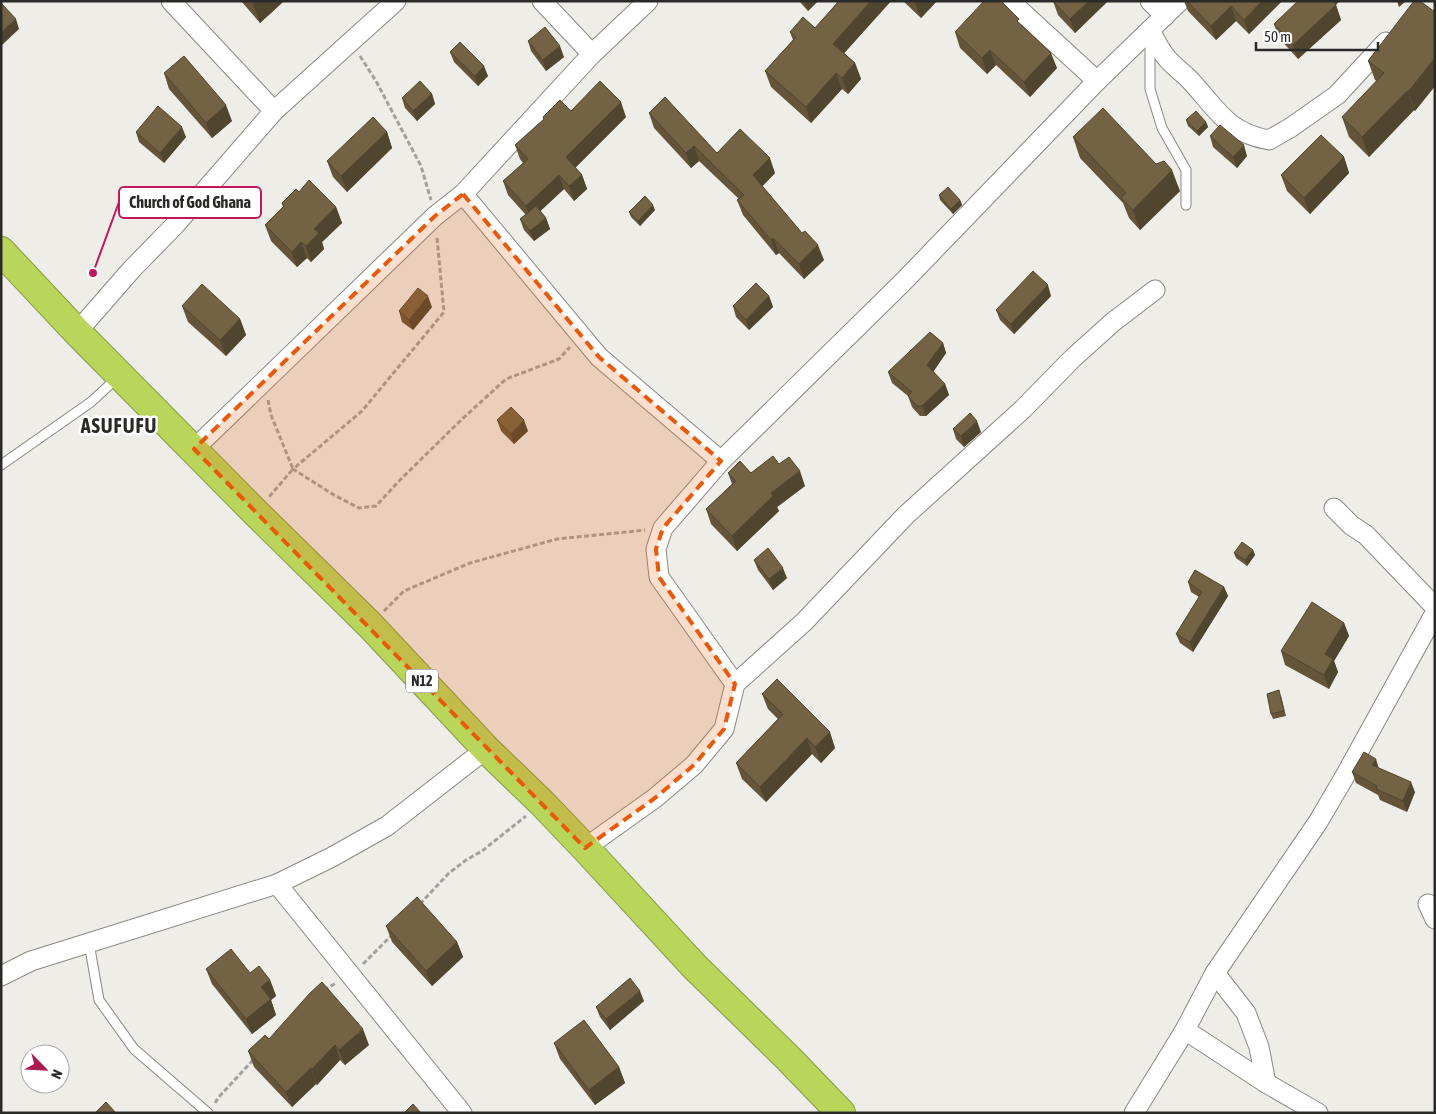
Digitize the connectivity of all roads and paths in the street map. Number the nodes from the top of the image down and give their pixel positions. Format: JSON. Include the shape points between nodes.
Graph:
{"nodes":[{"id":1,"x":171,"y":1,"type":"edge"},
{"id":2,"x":396,"y":1,"type":"edge"},
{"id":3,"x":542,"y":1,"type":"edge"},
{"id":4,"x":648,"y":1,"type":"edge"},
{"id":5,"x":1010,"y":1,"type":"edge"},
{"id":6,"x":1150,"y":1,"type":"edge"},
{"id":7,"x":1180,"y":1,"type":"edge"},
{"id":8,"x":1165,"y":16,"type":"junction"},
{"id":9,"x":1150,"y":30,"type":"junction"},
{"id":10,"x":1397,"y":30,"type":"edge"},
{"id":11,"x":351,"y":43,"type":"junction"},
{"id":12,"x":592,"y":54,"type":"junction"},
{"id":13,"x":1097,"y":81,"type":"junction"},
{"id":14,"x":274,"y":111,"type":"junction"},
{"id":15,"x":463,"y":194,"type":"junction"},
{"id":16,"x":1186,"y":205,"type":"dead end"},
{"id":17,"x":435,"y":216,"type":"junction"},
{"id":18,"x":1,"y":251,"type":"edge"},
{"id":19,"x":1154,"y":290,"type":"dead end"},
{"id":20,"x":564,"y":316,"type":"junction"},
{"id":21,"x":77,"y":332,"type":"junction"},
{"id":22,"x":121,"y":374,"type":"junction"},
{"id":23,"x":264,"y":382,"type":"junction"},
{"id":24,"x":194,"y":448,"type":"junction"},
{"id":25,"x":720,"y":460,"type":"junction"},
{"id":26,"x":1,"y":465,"type":"edge"},
{"id":27,"x":293,"y":469,"type":"junction"},
{"id":28,"x":1334,"y":508,"type":"dead end"},
{"id":29,"x":256,"y":513,"type":"junction"},
{"id":30,"x":663,"y":528,"type":"junction"},
{"id":31,"x":1435,"y":607,"type":"edge"},
{"id":32,"x":1435,"y":613,"type":"edge"},
{"id":33,"x":370,"y":625,"type":"junction"},
{"id":34,"x":735,"y":684,"type":"junction"},
{"id":35,"x":486,"y":748,"type":"junction"},
{"id":36,"x":542,"y":802,"type":"junction"},
{"id":37,"x":585,"y":848,"type":"junction"},
{"id":38,"x":277,"y":884,"type":"junction"},
{"id":39,"x":418,"y":907,"type":"edge"},
{"id":40,"x":393,"y":934,"type":"edge"},
{"id":41,"x":89,"y":943,"type":"junction"},
{"id":42,"x":1215,"y":973,"type":"junction"},
{"id":43,"x":351,"y":975,"type":"junction"},
{"id":44,"x":1,"y":976,"type":"edge"},
{"id":45,"x":318,"y":993,"type":"edge"},
{"id":46,"x":1185,"y":1030,"type":"junction"},
{"id":47,"x":258,"y":1055,"type":"edge"},
{"id":48,"x":1266,"y":1083,"type":"junction"},
{"id":49,"x":211,"y":1109,"type":"edge"},
{"id":50,"x":462,"y":1113,"type":"edge"},
{"id":51,"x":841,"y":1113,"type":"edge"},
{"id":52,"x":1134,"y":1113,"type":"edge"},
{"id":53,"x":1318,"y":1113,"type":"edge"}],
"edges":[{"from":1,"to":14,"type":"street"},
{"from":2,"to":11,"type":"street"},
{"from":3,"to":12,"type":"street"},
{"from":4,"to":12,"type":"street"},
{"from":5,"to":13,"type":"street"},
{"from":6,"to":8,"type":"street"},
{"from":7,"to":8,"type":"street"},
{"from":8,"to":9,"type":"street"},
{"from":9,"to":10,"type":"street","via":[[1165,57],[1227,122],[1252,137],[1269,140],[1337,95]]},
{"from":9,"to":13,"type":"street"},
{"from":9,"to":16,"type":"lane","via":[[1150,89],[1162,128],[1186,170]]},
{"from":11,"to":14,"type":"street"},
{"from":11,"to":17,"type":"path","via":[[376,81],[421,166]]},
{"from":12,"to":15,"type":"street"},
{"from":13,"to":25,"type":"street","via":[[904,281]]},
{"from":14,"to":21,"type":"street"},
{"from":15,"to":17,"type":"street"},
{"from":15,"to":20,"type":"street"},
{"from":17,"to":23,"type":"street"},
{"from":17,"to":27,"type":"path","via":[[444,312],[362,411]]},
{"from":18,"to":21,"type":"highway","number":"N12"},
{"from":19,"to":34,"type":"street","via":[[1073,358],[1023,409],[906,515],[804,622]]},
{"from":20,"to":25,"type":"street","via":[[599,357]]},
{"from":20,"to":27,"type":"path","via":[[573,343],[559,359],[506,379],[376,506],[359,508]]},
{"from":21,"to":22,"type":"highway","number":"N12"},
{"from":22,"to":24,"type":"highway","number":"N12"},
{"from":22,"to":26,"type":"lane","via":[[91,402]]},
{"from":23,"to":24,"type":"street"},
{"from":23,"to":27,"type":"path","via":[[271,415]]},
{"from":24,"to":29,"type":"highway","number":"N12"},
{"from":25,"to":30,"type":"street"},
{"from":27,"to":29,"type":"path"},
{"from":28,"to":31,"type":"street","via":[[1366,535]]},
{"from":29,"to":33,"type":"highway","number":"N12"},
{"from":30,"to":33,"type":"path","via":[[557,538],[470,564],[404,591]]},
{"from":30,"to":34,"type":"street","via":[[656,549],[659,577]]},
{"from":32,"to":42,"type":"street","via":[[1318,822]]},
{"from":33,"to":35,"type":"highway","number":"N12"},
{"from":34,"to":37,"type":"street","via":[[724,729],[694,765],[655,798]]},
{"from":35,"to":36,"type":"highway","number":"N12"},
{"from":35,"to":38,"type":"street","via":[[386,826]]},
{"from":36,"to":37,"type":"highway","number":"N12"},
{"from":36,"to":39,"type":"path","via":[[482,851],[449,873]]},
{"from":37,"to":51,"type":"highway","number":"N12","via":[[695,967]]},
{"from":38,"to":41,"type":"street"},
{"from":38,"to":43,"type":"street"},
{"from":40,"to":43,"type":"path"},
{"from":41,"to":44,"type":"street","via":[[31,961]]},
{"from":41,"to":49,"type":"lane","via":[[99,1000],[134,1049]]},
{"from":42,"to":46,"type":"street"},
{"from":42,"to":48,"type":"street","via":[[1246,1013],[1260,1047]]},
{"from":43,"to":45,"type":"path"},
{"from":43,"to":50,"type":"street"},
{"from":46,"to":48,"type":"street"},
{"from":46,"to":52,"type":"street"},
{"from":47,"to":49,"type":"path"},
{"from":48,"to":53,"type":"street"}]}
